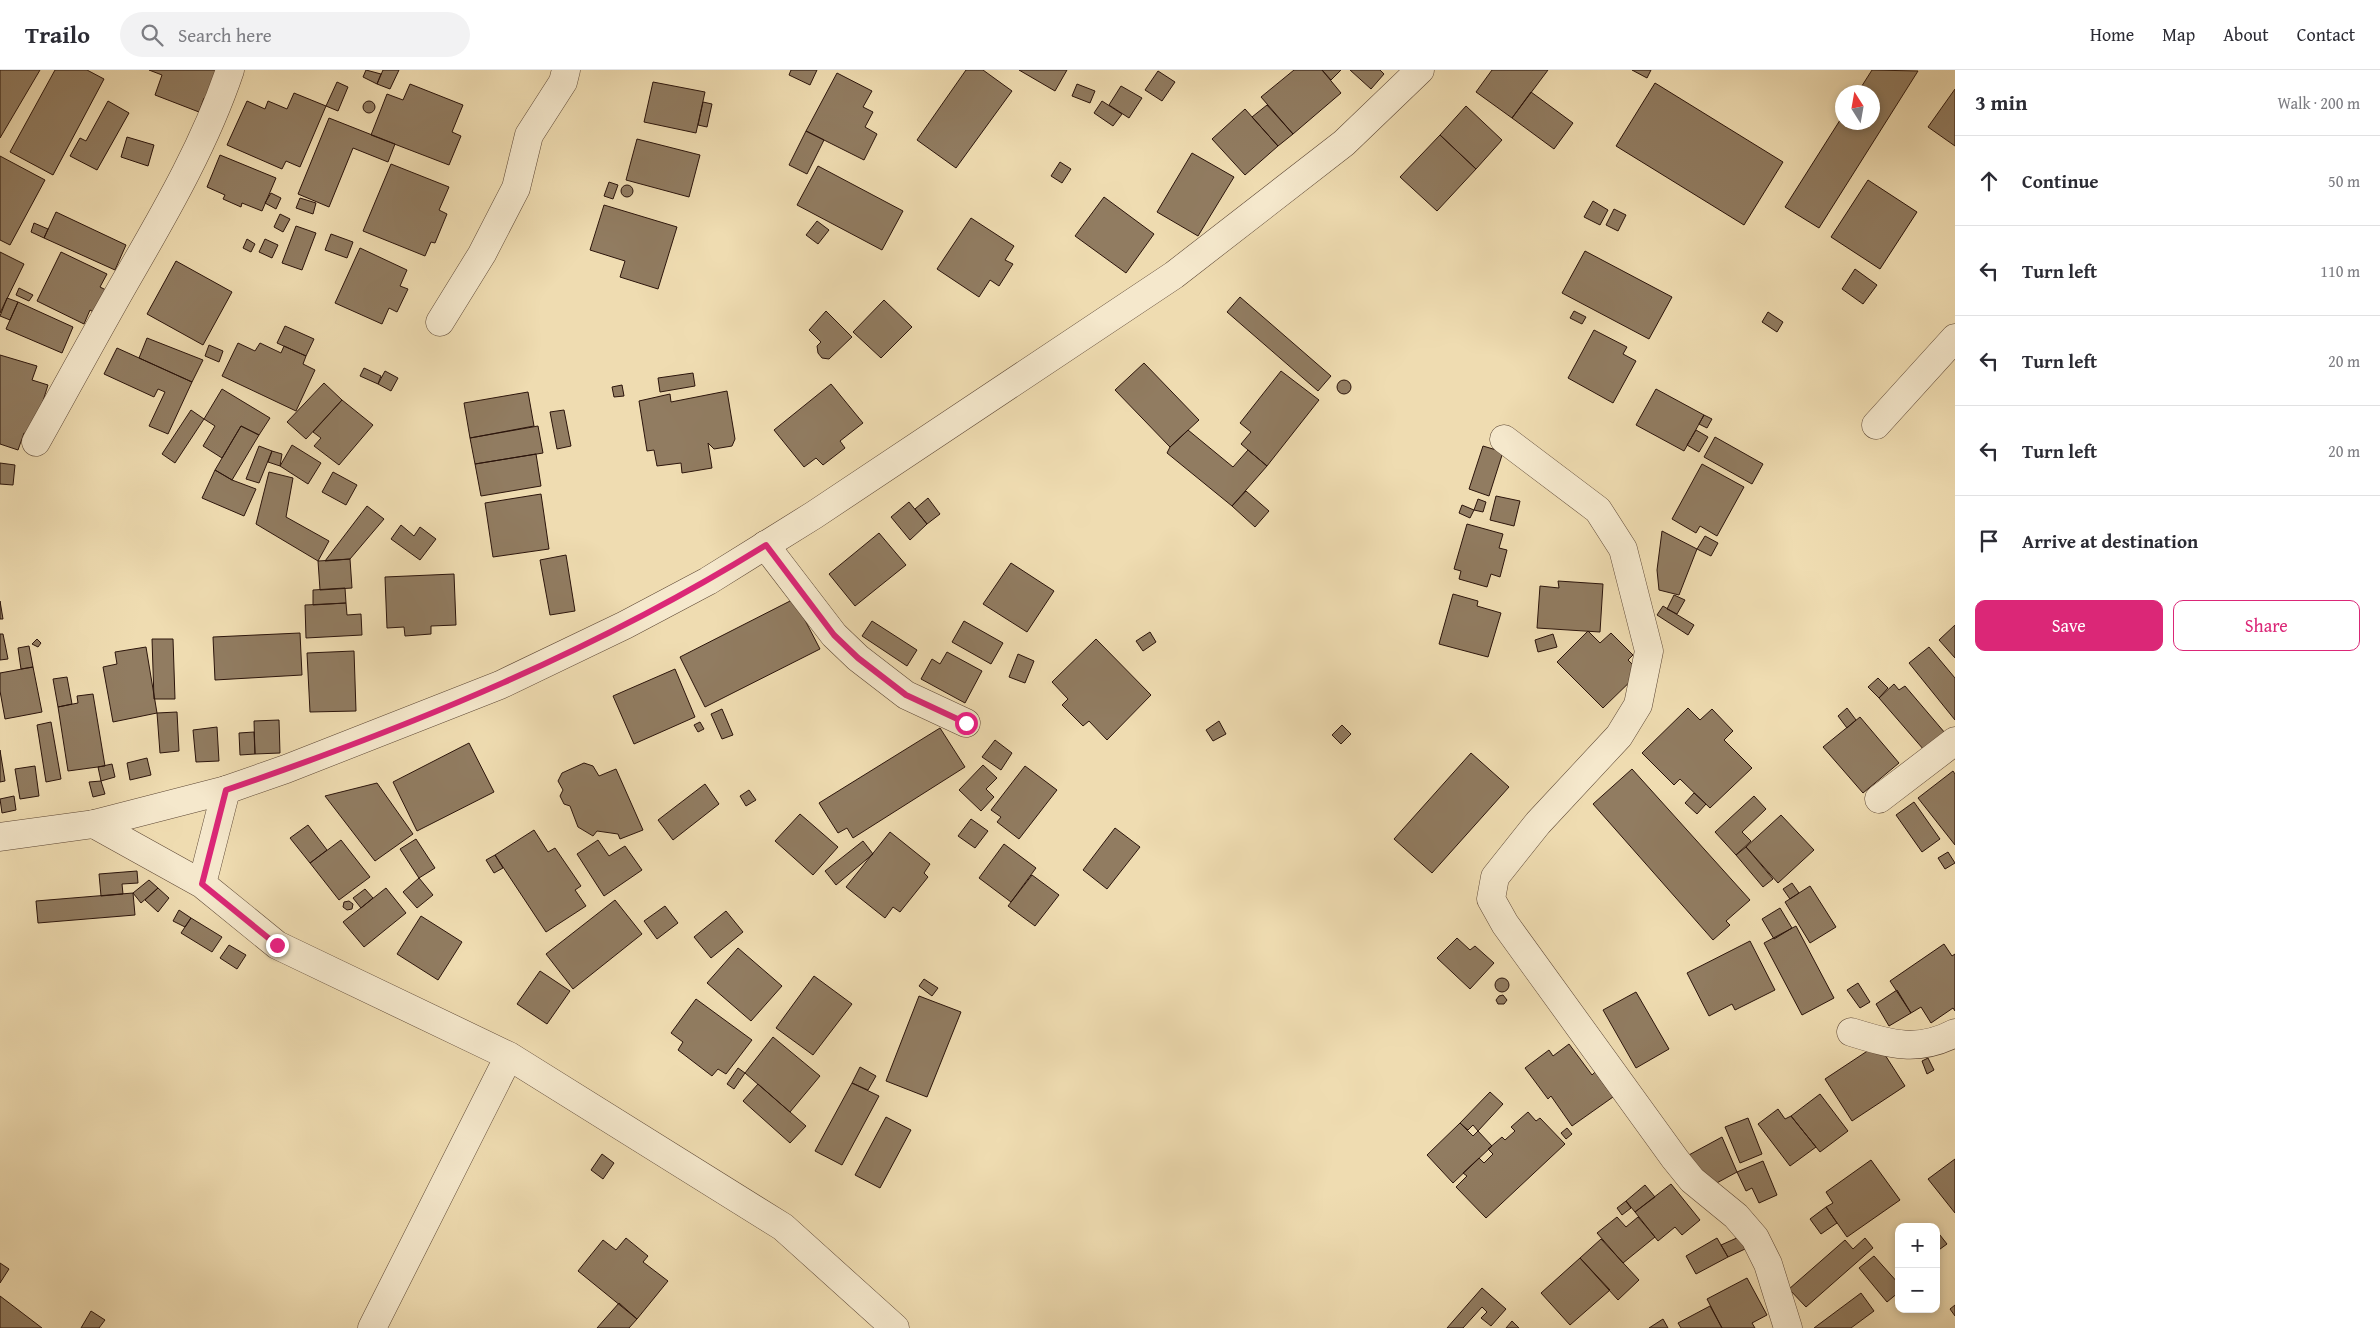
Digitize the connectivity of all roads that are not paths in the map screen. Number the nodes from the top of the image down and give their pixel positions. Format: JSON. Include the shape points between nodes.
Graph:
{"nodes":[{"id":1,"x":230,"y":70,"type":"edge"},
{"id":2,"x":566,"y":70,"type":"edge"},
{"id":3,"x":1420,"y":70,"type":"edge"},
{"id":4,"x":440,"y":322,"type":"dead end"},
{"id":5,"x":1955,"y":338,"type":"edge"},
{"id":6,"x":1876,"y":426,"type":"dead end"},
{"id":7,"x":1504,"y":440,"type":"dead end"},
{"id":8,"x":36,"y":442,"type":"dead end"},
{"id":9,"x":766,"y":545,"type":"junction"},
{"id":10,"x":966,"y":723,"type":"dead end"},
{"id":11,"x":1955,"y":741,"type":"edge"},
{"id":12,"x":226,"y":790,"type":"junction"},
{"id":13,"x":1879,"y":799,"type":"dead end"},
{"id":14,"x":94,"y":824,"type":"junction"},
{"id":15,"x":0,"y":837,"type":"edge"},
{"id":16,"x":202,"y":884,"type":"junction"},
{"id":17,"x":1851,"y":1032,"type":"dead end"},
{"id":18,"x":1955,"y":1033,"type":"edge"},
{"id":19,"x":509,"y":1056,"type":"junction"},
{"id":20,"x":372,"y":1328,"type":"edge"},
{"id":21,"x":895,"y":1328,"type":"edge"},
{"id":22,"x":1788,"y":1328,"type":"edge"}],
"edges":[{"from":1,"to":8,"type":"street","via":[[223,92],[160,224]]},
{"from":2,"to":4,"type":"street","via":[[564,82],[529,135],[516,188],[482,254]]},
{"from":3,"to":9,"type":"street","via":[[1344,143],[1174,275]]},
{"from":5,"to":6,"type":"street"},
{"from":7,"to":22,"type":"street","via":[[1598,510],[1623,549],[1649,651],[1638,705],[1619,736],[1538,823],[1495,877],[1491,899],[1504,924],[1675,1159],[1692,1180],[1736,1216],[1755,1238],[1768,1264]]},
{"from":9,"to":10,"type":"street","via":[[834,635],[858,658],[906,695]]},
{"from":9,"to":12,"type":"street","via":[[708,581],[625,625],[500,685]]},
{"from":11,"to":13,"type":"street"},
{"from":12,"to":14,"type":"street"},
{"from":12,"to":16,"type":"street"},
{"from":14,"to":15,"type":"street"},
{"from":14,"to":16,"type":"street"},
{"from":16,"to":19,"type":"street","via":[[277,945]]},
{"from":17,"to":18,"type":"street","via":[[1888,1043],[1919,1046],[1938,1042]]},
{"from":19,"to":20,"type":"street"},
{"from":19,"to":21,"type":"street","via":[[783,1227]]}]}
